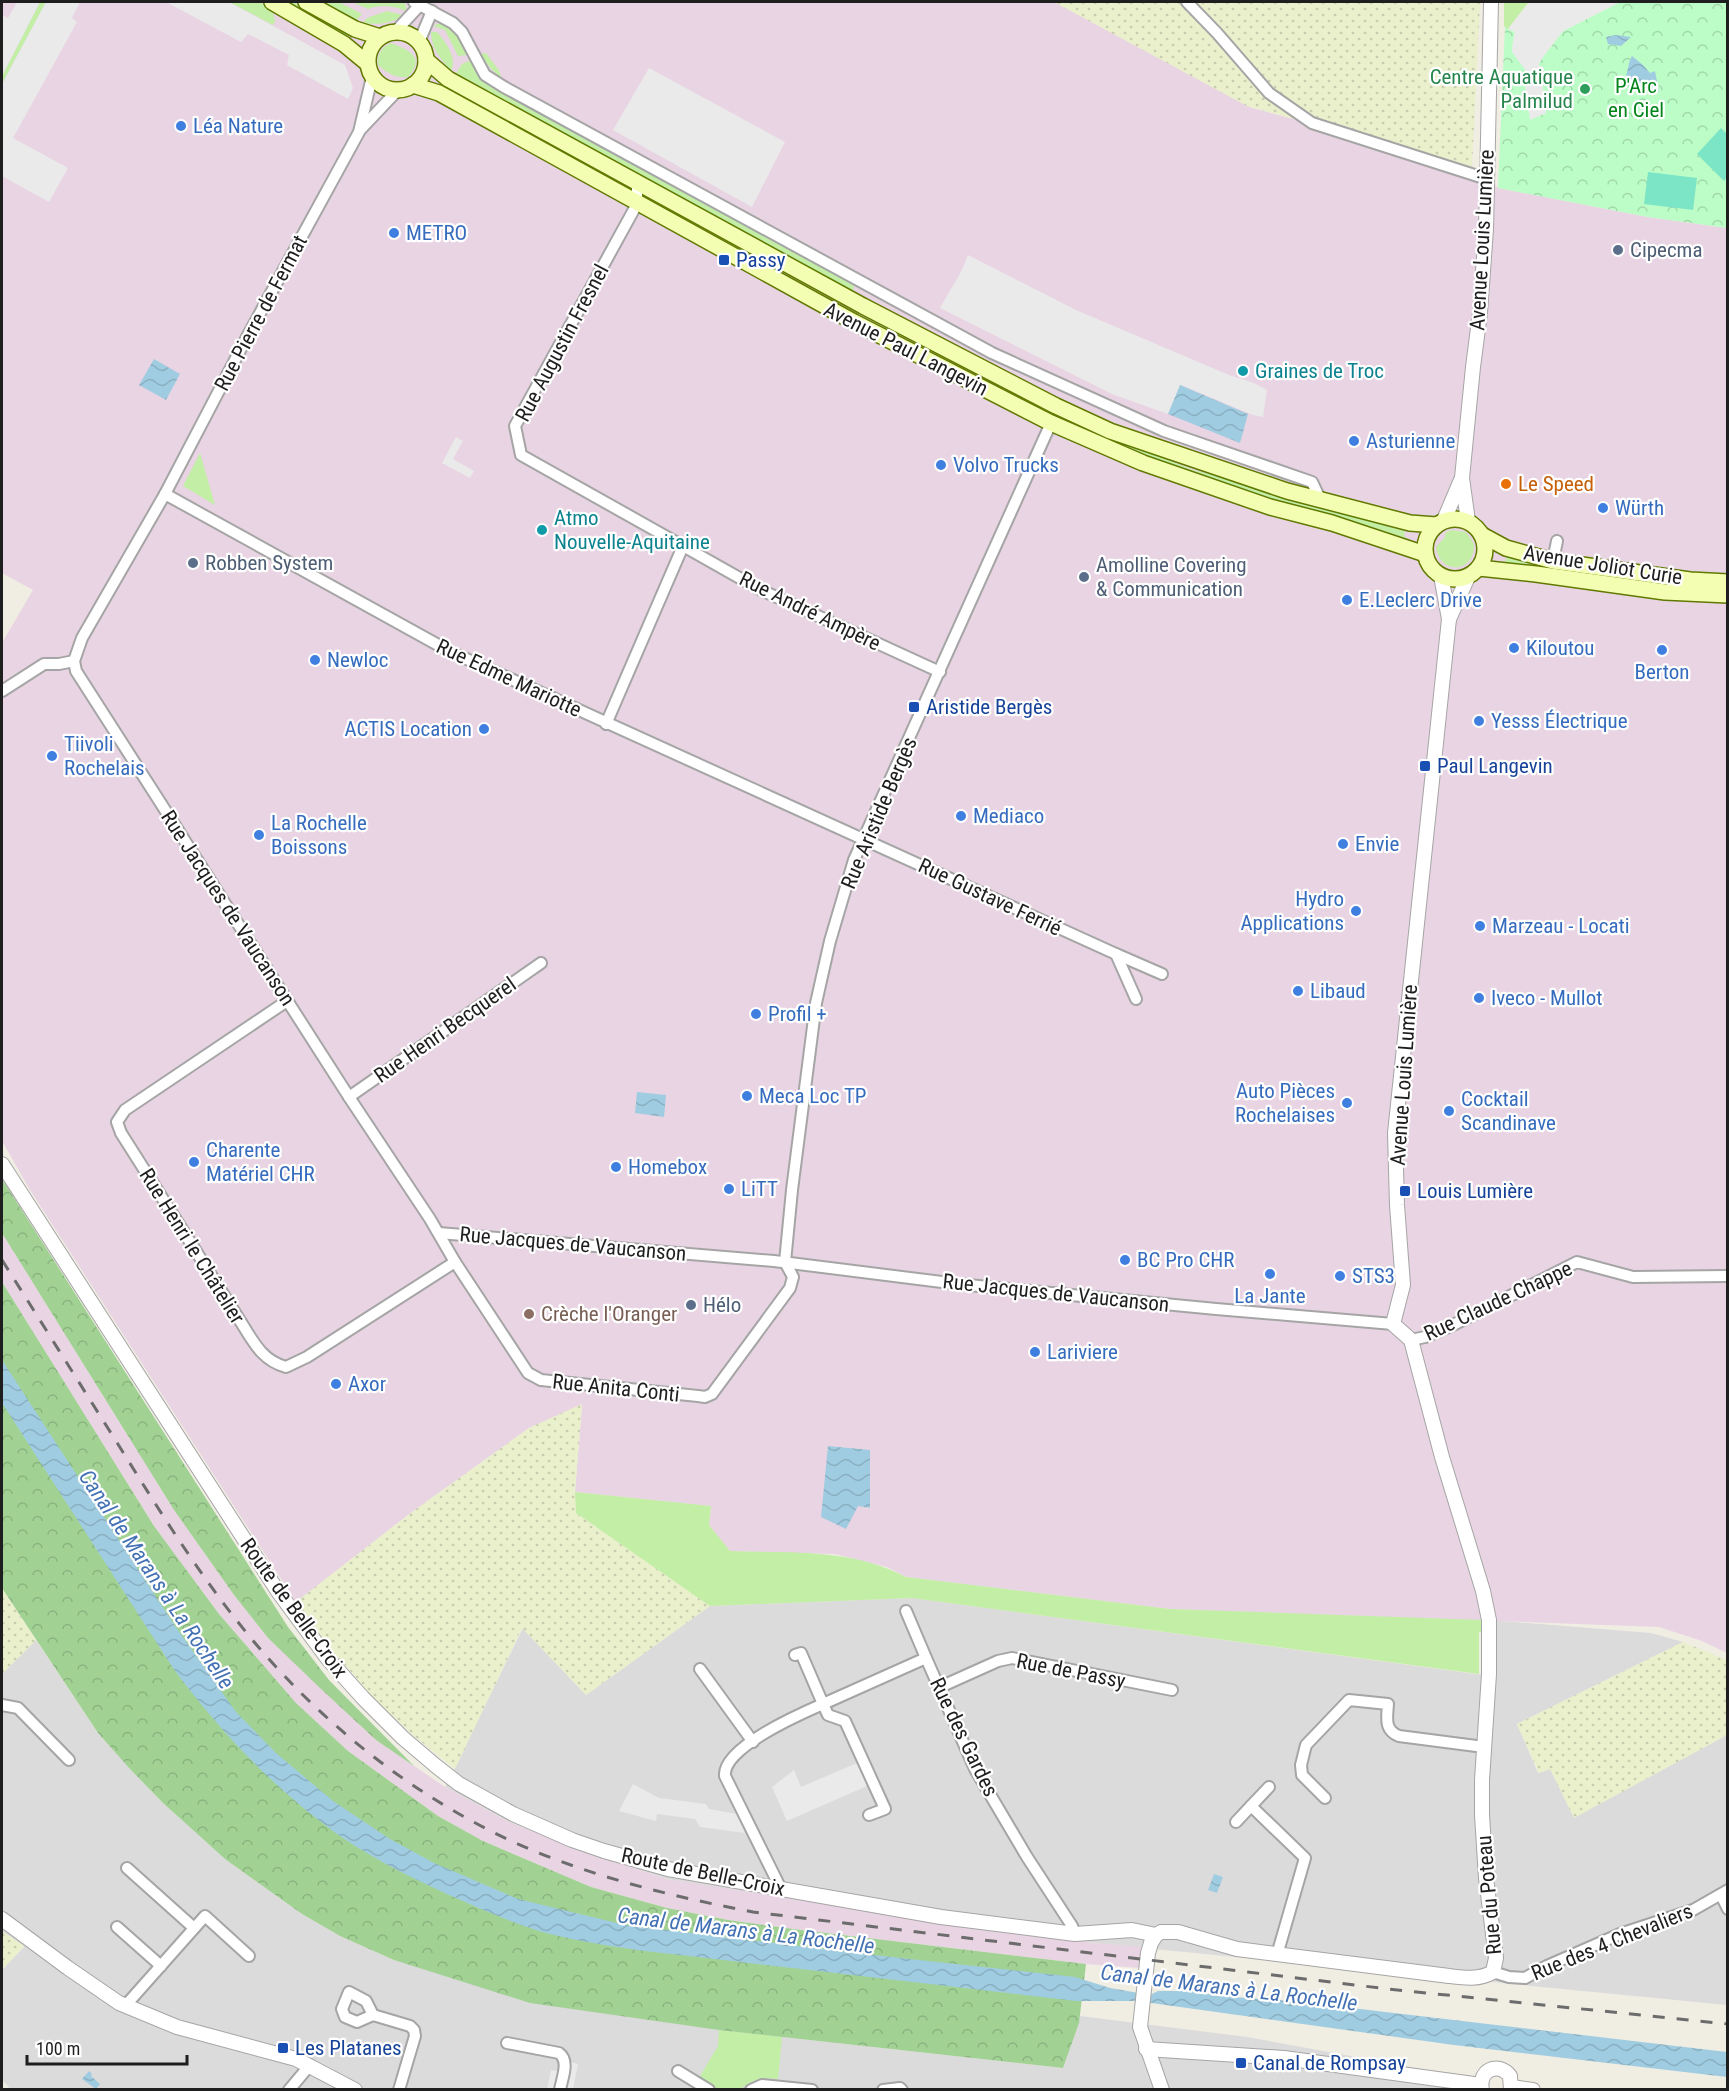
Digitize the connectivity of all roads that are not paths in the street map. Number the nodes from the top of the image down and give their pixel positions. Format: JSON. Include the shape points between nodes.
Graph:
{"nodes":[{"id":1,"x":272,"y":2,"type":"edge"},
{"id":2,"x":306,"y":2,"type":"edge"},
{"id":3,"x":1187,"y":2,"type":"edge"},
{"id":4,"x":1491,"y":2,"type":"edge"},
{"id":5,"x":417,"y":3,"type":"edge"},
{"id":6,"x":432,"y":11,"type":"junction"},
{"id":7,"x":395,"y":32,"type":"junction"},
{"id":8,"x":380,"y":37,"type":"junction"},
{"id":9,"x":419,"y":42,"type":"junction"},
{"id":10,"x":426,"y":60,"type":"junction"},
{"id":11,"x":370,"y":70,"type":"junction"},
{"id":12,"x":406,"y":88,"type":"junction"},
{"id":13,"x":359,"y":132,"type":"junction"},
{"id":14,"x":1487,"y":179,"type":"junction"},
{"id":15,"x":637,"y":183,"type":"junction"},
{"id":16,"x":637,"y":204,"type":"junction"},
{"id":17,"x":874,"y":290,"type":"junction"},
{"id":18,"x":863,"y":306,"type":"junction"},
{"id":19,"x":854,"y":322,"type":"junction"},
{"id":20,"x":1051,"y":423,"type":"junction"},
{"id":21,"x":1462,"y":478,"type":"junction"},
{"id":22,"x":165,"y":494,"type":"junction"},
{"id":23,"x":1320,"y":501,"type":"junction"},
{"id":24,"x":1468,"y":521,"type":"junction"},
{"id":25,"x":1440,"y":523,"type":"junction"},
{"id":26,"x":1482,"y":535,"type":"junction"},
{"id":27,"x":1557,"y":541,"type":"dead end"},
{"id":28,"x":683,"y":546,"type":"junction"},
{"id":29,"x":1425,"y":554,"type":"junction"},
{"id":30,"x":1553,"y":561,"type":"junction"},
{"id":31,"x":1473,"y":572,"type":"junction"},
{"id":32,"x":1441,"y":576,"type":"junction"},
{"id":33,"x":1728,"y":582,"type":"edge"},
{"id":34,"x":1728,"y":595,"type":"edge"},
{"id":35,"x":1449,"y":620,"type":"junction"},
{"id":36,"x":74,"y":661,"type":"junction"},
{"id":37,"x":940,"y":672,"type":"junction"},
{"id":38,"x":2,"y":691,"type":"edge"},
{"id":39,"x":606,"y":724,"type":"junction"},
{"id":40,"x":864,"y":839,"type":"junction"},
{"id":41,"x":1116,"y":954,"type":"junction"},
{"id":42,"x":541,"y":963,"type":"dead end"},
{"id":43,"x":1162,"y":974,"type":"dead end"},
{"id":44,"x":1136,"y":999,"type":"dead end"},
{"id":45,"x":287,"y":1001,"type":"junction"},
{"id":46,"x":349,"y":1097,"type":"junction"},
{"id":47,"x":2,"y":1164,"type":"edge"},
{"id":48,"x":439,"y":1233,"type":"junction"},
{"id":49,"x":455,"y":1262,"type":"junction"},
{"id":50,"x":785,"y":1262,"type":"junction"},
{"id":51,"x":1728,"y":1276,"type":"edge"},
{"id":52,"x":1393,"y":1323,"type":"junction"},
{"id":53,"x":1411,"y":1340,"type":"junction"},
{"id":54,"x":906,"y":1611,"type":"dead end"},
{"id":55,"x":795,"y":1656,"type":"dead end"},
{"id":56,"x":926,"y":1658,"type":"junction"},
{"id":57,"x":700,"y":1670,"type":"dead end"},
{"id":58,"x":940,"y":1687,"type":"junction"},
{"id":59,"x":1172,"y":1690,"type":"dead end"},
{"id":60,"x":823,"y":1704,"type":"junction"},
{"id":61,"x":2,"y":1705,"type":"edge"},
{"id":62,"x":753,"y":1742,"type":"junction"},
{"id":63,"x":1484,"y":1747,"type":"junction"},
{"id":64,"x":69,"y":1760,"type":"dead end"},
{"id":65,"x":1269,"y":1787,"type":"dead end"},
{"id":66,"x":1325,"y":1798,"type":"dead end"},
{"id":67,"x":1251,"y":1806,"type":"junction"},
{"id":68,"x":869,"y":1815,"type":"dead end"},
{"id":69,"x":1236,"y":1822,"type":"dead end"},
{"id":70,"x":127,"y":1868,"type":"dead end"},
{"id":71,"x":781,"y":1889,"type":"junction"},
{"id":72,"x":1724,"y":1893,"type":"edge"},
{"id":73,"x":1728,"y":1909,"type":"edge"},
{"id":74,"x":2,"y":1919,"type":"edge"},
{"id":75,"x":117,"y":1927,"type":"dead end"},
{"id":76,"x":194,"y":1928,"type":"junction"},
{"id":77,"x":1075,"y":1934,"type":"junction"},
{"id":78,"x":1156,"y":1935,"type":"junction"},
{"id":79,"x":1276,"y":1955,"type":"junction"},
{"id":80,"x":249,"y":1956,"type":"dead end"},
{"id":81,"x":161,"y":1966,"type":"junction"},
{"id":82,"x":1493,"y":1972,"type":"junction"},
{"id":83,"x":126,"y":2006,"type":"junction"},
{"id":84,"x":373,"y":2015,"type":"dead end"},
{"id":85,"x":507,"y":2043,"type":"dead end"},
{"id":86,"x":1146,"y":2049,"type":"junction"},
{"id":87,"x":1170,"y":2051,"type":"junction"},
{"id":88,"x":310,"y":2066,"type":"junction"},
{"id":89,"x":678,"y":2071,"type":"dead end"},
{"id":90,"x":1155,"y":2074,"type":"junction"},
{"id":91,"x":1481,"y":2087,"type":"edge"},
{"id":92,"x":1511,"y":2088,"type":"edge"},
{"id":93,"x":289,"y":2090,"type":"edge"},
{"id":94,"x":355,"y":2090,"type":"edge"},
{"id":95,"x":399,"y":2090,"type":"edge"},
{"id":96,"x":560,"y":2090,"type":"edge"},
{"id":97,"x":709,"y":2090,"type":"edge"},
{"id":98,"x":751,"y":2090,"type":"edge"},
{"id":99,"x":812,"y":2090,"type":"edge"},
{"id":100,"x":882,"y":2090,"type":"edge"},
{"id":101,"x":902,"y":2090,"type":"edge"},
{"id":102,"x":1162,"y":2090,"type":"edge"},
{"id":103,"x":1533,"y":2090,"type":"edge"}],
"edges":[{"from":1,"to":11,"type":"main road","via":[[344,44]]},
{"from":2,"to":8,"type":"main road"},
{"from":3,"to":14,"type":"street","via":[[1269,93],[1312,123]]},
{"from":4,"to":14,"type":"street","name":"Avenue Louis Lumière"},
{"from":5,"to":6,"type":"street"},
{"from":5,"to":7,"type":"street"},
{"from":6,"to":9,"type":"street"},
{"from":6,"to":17,"type":"street","via":[[462,32],[485,75],[504,87]]},
{"from":7,"to":8,"type":"main road"},
{"from":7,"to":9,"type":"main road"},
{"from":8,"to":11,"type":"main road","via":[[368,53]]},
{"from":9,"to":10,"type":"main road"},
{"from":10,"to":12,"type":"main road","via":[[420,79]]},
{"from":10,"to":15,"type":"main road","name":"Avenue Paul Langevin","via":[[448,79]]},
{"from":11,"to":12,"type":"main road","via":[[384,87]]},
{"from":11,"to":13,"type":"street","name":"Rue Pierre de Fermat"},
{"from":12,"to":13,"type":"street","name":"Rue Pierre de Fermat"},
{"from":12,"to":16,"type":"main road","name":"Avenue Paul Langevin","via":[[439,93]]},
{"from":13,"to":22,"type":"street","name":"Rue Pierre de Fermat"},
{"from":14,"to":21,"type":"street","name":"Avenue Louis Lumière","via":[[1480,314]]},
{"from":15,"to":16,"type":"street","name":"Rue Augustin Fresnel"},
{"from":15,"to":18,"type":"main road","name":"Avenue Paul Langevin"},
{"from":16,"to":19,"type":"main road","name":"Avenue Paul Langevin"},
{"from":16,"to":28,"type":"street","name":"Rue Augustin Fresnel","via":[[515,426],[521,455]]},
{"from":17,"to":18,"type":"street"},
{"from":17,"to":23,"type":"street","via":[[992,353],[1164,431],[1312,482]]},
{"from":18,"to":19,"type":"street"},
{"from":18,"to":23,"type":"main road","name":"Avenue Paul Langevin","via":[[1110,431]]},
{"from":19,"to":20,"type":"main road","name":"Avenue Paul Langevin"},
{"from":20,"to":29,"type":"main road","name":"Avenue Paul Langevin","via":[[1143,463]]},
{"from":20,"to":37,"type":"street","name":"Rue Aristide Bergès"},
{"from":21,"to":24,"type":"street","name":"Avenue Louis Lumière"},
{"from":21,"to":25,"type":"street","name":"Avenue Louis Lumière"},
{"from":22,"to":36,"type":"street","via":[[82,638]]},
{"from":22,"to":39,"type":"street","name":"Rue Edme Mariotte","via":[[449,651]]},
{"from":23,"to":25,"type":"main road","name":"Avenue Paul Langevin","via":[[1419,525]]},
{"from":24,"to":25,"type":"main road","via":[[1452,519]]},
{"from":24,"to":26,"type":"main road"},
{"from":25,"to":29,"type":"main road","via":[[1426,538]]},
{"from":26,"to":30,"type":"main road","name":"Avenue Joliot Curie","via":[[1506,548]]},
{"from":26,"to":31,"type":"main road","via":[[1485,552]]},
{"from":27,"to":30,"type":"street"},
{"from":28,"to":37,"type":"street","name":"Rue André Ampère","via":[[759,589]]},
{"from":28,"to":39,"type":"street"},
{"from":29,"to":32,"type":"main road"},
{"from":30,"to":33,"type":"main road","name":"Avenue Joliot Curie"},
{"from":31,"to":32,"type":"main road","via":[[1450,579]]},
{"from":31,"to":34,"type":"main road","name":"Avenue Joliot Curie","via":[[1536,574],[1665,592]]},
{"from":31,"to":35,"type":"street","name":"Avenue Louis Lumière"},
{"from":32,"to":35,"type":"street","name":"Avenue Louis Lumière"},
{"from":35,"to":52,"type":"street","name":"Avenue Louis Lumière","via":[[1395,1133],[1403,1285]]},
{"from":36,"to":38,"type":"street","via":[[44,664]]},
{"from":36,"to":45,"type":"street","name":"Rue Jacques de Vaucanson","via":[[82,681]]},
{"from":37,"to":40,"type":"street","name":"Rue Aristide Bergès"},
{"from":39,"to":40,"type":"street","name":"Rue Edme Mariotte"},
{"from":40,"to":41,"type":"street","name":"Rue Gustave Ferrié"},
{"from":40,"to":50,"type":"street","name":"Rue Aristide Bergès","via":[[836,921],[816,1003]]},
{"from":41,"to":43,"type":"street","name":"Rue Gustave Ferrié"},
{"from":41,"to":44,"type":"street"},
{"from":42,"to":46,"type":"street","name":"Rue Henri Becquerel"},
{"from":45,"to":46,"type":"street","name":"Rue Jacques de Vaucanson"},
{"from":45,"to":49,"type":"street","name":"Rue Henri le Châtelier","via":[[125,1110],[117,1122],[237,1317],[260,1352],[286,1367]]},
{"from":46,"to":48,"type":"street","name":"Rue Jacques de Vaucanson"},
{"from":47,"to":71,"type":"street","name":"Route de Belle-Croix","via":[[277,1590],[328,1659],[403,1738],[459,1784],[572,1840],[668,1869]]},
{"from":48,"to":49,"type":"street","name":"Rue Anita Conti"},
{"from":48,"to":50,"type":"street","name":"Rue Jacques de Vaucanson"},
{"from":49,"to":50,"type":"street","name":"Rue Anita Conti","via":[[533,1377],[705,1397],[718,1388],[790,1288],[793,1278]]},
{"from":50,"to":52,"type":"street","name":"Rue Jacques de Vaucanson","via":[[958,1284]]},
{"from":51,"to":53,"type":"street","name":"Rue Claude Chappe","via":[[1633,1277],[1577,1262],[1455,1324]]},
{"from":52,"to":53,"type":"street"},
{"from":53,"to":63,"type":"street","name":"Rue du Poteau","via":[[1489,1620]]},
{"from":54,"to":56,"type":"street"},
{"from":55,"to":60,"type":"street","via":[[801,1653]]},
{"from":56,"to":58,"type":"street","name":"Rue des Gardes"},
{"from":56,"to":60,"type":"street","name":"Rue des Gardes"},
{"from":57,"to":62,"type":"street"},
{"from":58,"to":59,"type":"street","name":"Rue de Passy","via":[[1012,1658]]},
{"from":58,"to":77,"type":"street","name":"Rue des Gardes","via":[[975,1769]]},
{"from":60,"to":62,"type":"street","name":"Rue des Gardes","via":[[780,1723]]},
{"from":60,"to":68,"type":"street","via":[[828,1715],[846,1721],[885,1809]]},
{"from":61,"to":64,"type":"street","via":[[18,1708]]},
{"from":62,"to":71,"type":"street","name":"Rue des Gardes","via":[[729,1759],[725,1776]]},
{"from":63,"to":66,"type":"street","via":[[1399,1736],[1386,1723],[1388,1704],[1349,1700],[1306,1745],[1303,1755],[1302,1775]]},
{"from":63,"to":82,"type":"street","name":"Rue du Poteau","via":[[1482,1815],[1496,1958]]},
{"from":65,"to":67,"type":"street"},
{"from":67,"to":69,"type":"street"},
{"from":67,"to":79,"type":"street","via":[[1305,1858]]},
{"from":70,"to":76,"type":"street"},
{"from":71,"to":77,"type":"street","name":"Route de Belle-Croix","via":[[941,1917]]},
{"from":72,"to":73,"type":"street"},
{"from":72,"to":82,"type":"street","name":"Rue des 4 Chevaliers","via":[[1693,1910],[1596,1944],[1526,1978]]},
{"from":74,"to":83,"type":"street"},
{"from":75,"to":81,"type":"street"},
{"from":76,"to":80,"type":"street","via":[[204,1916]]},
{"from":76,"to":81,"type":"street"},
{"from":77,"to":78,"type":"street","name":"Route de Belle-Croix","via":[[1132,1930]]},
{"from":78,"to":79,"type":"street","name":"Rue du Poteau","via":[[1178,1932],[1224,1946]]},
{"from":78,"to":86,"type":"street","via":[[1148,1953],[1140,2017]]},
{"from":79,"to":82,"type":"street","name":"Rue du Poteau","via":[[1458,1977],[1481,1977]]},
{"from":81,"to":83,"type":"street"},
{"from":83,"to":88,"type":"street","via":[[177,2027],[289,2056]]},
{"from":84,"to":95,"type":"street","via":[[414,2030]]},
{"from":85,"to":96,"type":"street","via":[[564,2056]]},
{"from":86,"to":87,"type":"street"},
{"from":86,"to":90,"type":"street"},
{"from":87,"to":90,"type":"street"},
{"from":87,"to":91,"type":"street","via":[[1284,2058]]},
{"from":88,"to":93,"type":"street"},
{"from":88,"to":94,"type":"street"},
{"from":89,"to":97,"type":"street"},
{"from":90,"to":102,"type":"street"},
{"from":91,"to":92,"type":"street","via":[[1483,2075],[1497,2068],[1510,2076]]},
{"from":92,"to":103,"type":"street"},
{"from":98,"to":99,"type":"street","via":[[762,2085]]},
{"from":100,"to":101,"type":"street"}]}
